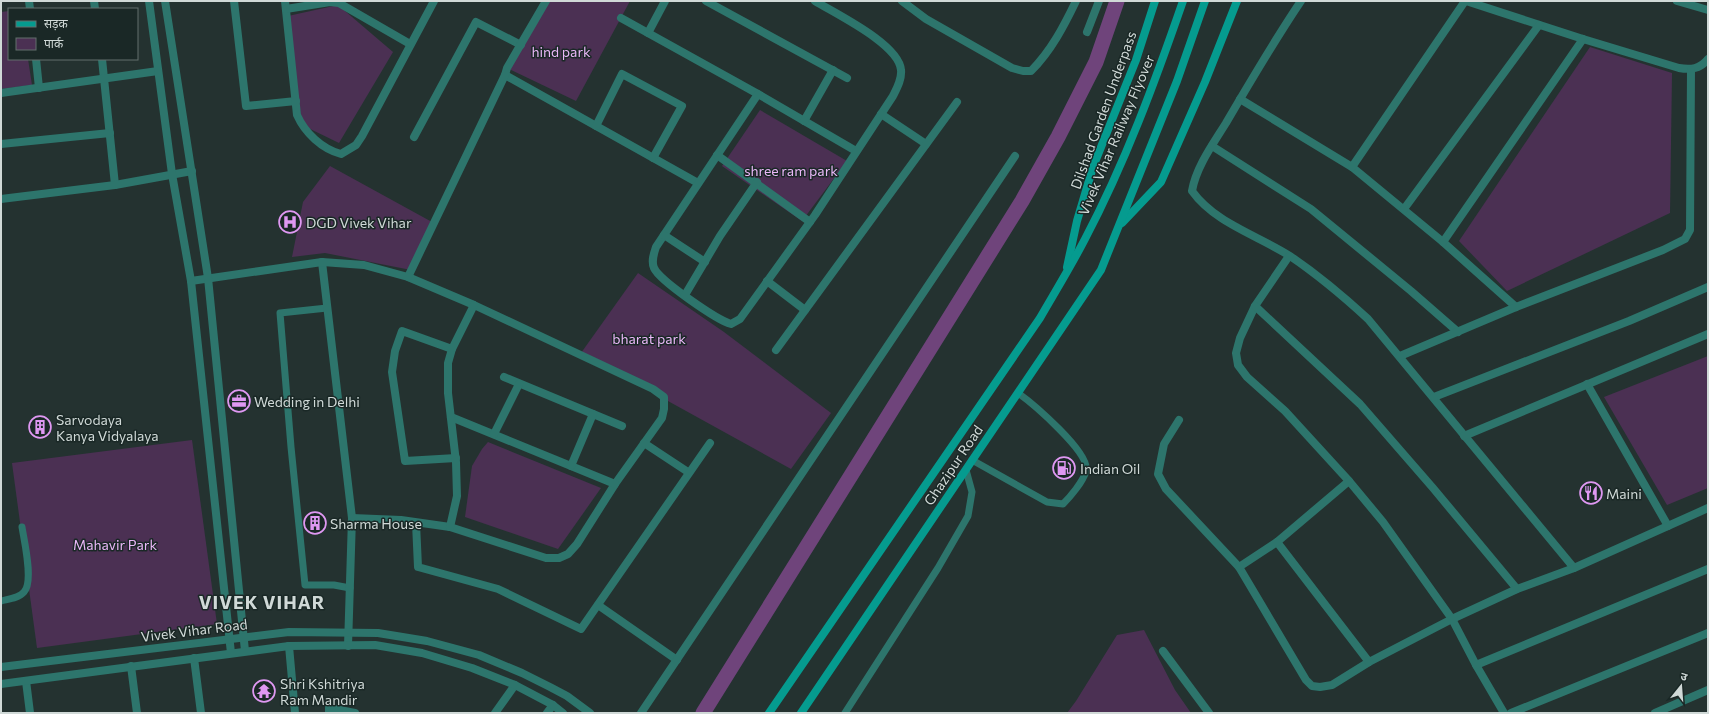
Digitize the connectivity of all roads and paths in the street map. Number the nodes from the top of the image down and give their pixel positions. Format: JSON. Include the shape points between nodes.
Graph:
{"nodes":[{"id":1,"x":149,"y":1,"type":"edge"},
{"id":2,"x":165,"y":1,"type":"edge"},
{"id":3,"x":234,"y":1,"type":"edge"},
{"id":4,"x":434,"y":1,"type":"edge"},
{"id":5,"x":546,"y":1,"type":"edge"},
{"id":6,"x":665,"y":1,"type":"edge"},
{"id":7,"x":706,"y":1,"type":"edge"},
{"id":8,"x":815,"y":1,"type":"edge"},
{"id":9,"x":902,"y":1,"type":"edge"},
{"id":10,"x":1076,"y":1,"type":"edge"},
{"id":11,"x":1098,"y":1,"type":"edge"},
{"id":12,"x":1155,"y":1,"type":"edge"},
{"id":13,"x":1183,"y":1,"type":"edge"},
{"id":14,"x":1205,"y":1,"type":"edge"},
{"id":15,"x":1237,"y":1,"type":"edge"},
{"id":16,"x":1301,"y":1,"type":"edge"},
{"id":17,"x":1466,"y":1,"type":"edge"},
{"id":18,"x":1677,"y":1,"type":"edge"},
{"id":19,"x":286,"y":5,"type":"edge"},
{"id":20,"x":1708,"y":10,"type":"edge"},
{"id":21,"x":621,"y":18,"type":"dead end"},
{"id":22,"x":1539,"y":24,"type":"junction"},
{"id":23,"x":1087,"y":32,"type":"dead end"},
{"id":24,"x":648,"y":33,"type":"junction"},
{"id":25,"x":1584,"y":39,"type":"junction"},
{"id":26,"x":410,"y":44,"type":"junction"},
{"id":27,"x":521,"y":45,"type":"junction"},
{"id":28,"x":36,"y":60,"type":"edge"},
{"id":29,"x":102,"y":60,"type":"edge"},
{"id":30,"x":1708,"y":60,"type":"edge"},
{"id":31,"x":833,"y":70,"type":"junction"},
{"id":32,"x":1691,"y":70,"type":"junction"},
{"id":33,"x":158,"y":71,"type":"junction"},
{"id":34,"x":505,"y":75,"type":"junction"},
{"id":35,"x":847,"y":78,"type":"dead end"},
{"id":36,"x":104,"y":79,"type":"junction"},
{"id":37,"x":39,"y":88,"type":"junction"},
{"id":38,"x":1,"y":93,"type":"edge"},
{"id":39,"x":758,"y":94,"type":"junction"},
{"id":40,"x":1240,"y":99,"type":"junction"},
{"id":41,"x":296,"y":100,"type":"junction"},
{"id":42,"x":957,"y":102,"type":"dead end"},
{"id":43,"x":881,"y":114,"type":"junction"},
{"id":44,"x":804,"y":121,"type":"junction"},
{"id":45,"x":596,"y":126,"type":"junction"},
{"id":46,"x":110,"y":133,"type":"junction"},
{"id":47,"x":414,"y":137,"type":"dead end"},
{"id":48,"x":1,"y":144,"type":"edge"},
{"id":49,"x":926,"y":144,"type":"junction"},
{"id":50,"x":1212,"y":146,"type":"junction"},
{"id":51,"x":856,"y":151,"type":"junction"},
{"id":52,"x":717,"y":155,"type":"junction"},
{"id":53,"x":1015,"y":156,"type":"dead end"},
{"id":54,"x":653,"y":158,"type":"junction"},
{"id":55,"x":1352,"y":167,"type":"junction"},
{"id":56,"x":192,"y":171,"type":"junction"},
{"id":57,"x":172,"y":174,"type":"junction"},
{"id":58,"x":757,"y":182,"type":"junction"},
{"id":59,"x":698,"y":183,"type":"junction"},
{"id":60,"x":115,"y":185,"type":"junction"},
{"id":61,"x":1,"y":199,"type":"edge"},
{"id":62,"x":1404,"y":209,"type":"junction"},
{"id":63,"x":810,"y":222,"type":"junction"},
{"id":64,"x":1119,"y":226,"type":"junction"},
{"id":65,"x":664,"y":235,"type":"junction"},
{"id":66,"x":1443,"y":242,"type":"junction"},
{"id":67,"x":1289,"y":256,"type":"junction"},
{"id":68,"x":322,"y":262,"type":"junction"},
{"id":69,"x":704,"y":262,"type":"junction"},
{"id":70,"x":1065,"y":275,"type":"junction"},
{"id":71,"x":408,"y":277,"type":"junction"},
{"id":72,"x":208,"y":278,"type":"junction"},
{"id":73,"x":191,"y":281,"type":"junction"},
{"id":74,"x":767,"y":281,"type":"junction"},
{"id":75,"x":1708,"y":287,"type":"edge"},
{"id":76,"x":685,"y":294,"type":"junction"},
{"id":77,"x":474,"y":304,"type":"junction"},
{"id":78,"x":1255,"y":306,"type":"junction"},
{"id":79,"x":1516,"y":307,"type":"junction"},
{"id":80,"x":327,"y":308,"type":"junction"},
{"id":81,"x":805,"y":310,"type":"junction"},
{"id":82,"x":1458,"y":332,"type":"junction"},
{"id":83,"x":1708,"y":334,"type":"edge"},
{"id":84,"x":452,"y":349,"type":"junction"},
{"id":85,"x":776,"y":350,"type":"dead end"},
{"id":86,"x":1400,"y":356,"type":"junction"},
{"id":87,"x":504,"y":377,"type":"dead end"},
{"id":88,"x":519,"y":384,"type":"junction"},
{"id":89,"x":1587,"y":384,"type":"junction"},
{"id":90,"x":1018,"y":392,"type":"junction"},
{"id":91,"x":1434,"y":397,"type":"junction"},
{"id":92,"x":593,"y":414,"type":"junction"},
{"id":93,"x":451,"y":417,"type":"junction"},
{"id":94,"x":1179,"y":420,"type":"dead end"},
{"id":95,"x":622,"y":426,"type":"dead end"},
{"id":96,"x":494,"y":434,"type":"junction"},
{"id":97,"x":1464,"y":436,"type":"junction"},
{"id":98,"x":644,"y":443,"type":"junction"},
{"id":99,"x":710,"y":443,"type":"dead end"},
{"id":100,"x":456,"y":458,"type":"junction"},
{"id":101,"x":972,"y":460,"type":"junction"},
{"id":102,"x":571,"y":466,"type":"junction"},
{"id":103,"x":966,"y":470,"type":"junction"},
{"id":104,"x":688,"y":472,"type":"junction"},
{"id":105,"x":1349,"y":482,"type":"junction"},
{"id":106,"x":615,"y":484,"type":"junction"},
{"id":107,"x":1708,"y":508,"type":"edge"},
{"id":108,"x":352,"y":518,"type":"junction"},
{"id":109,"x":416,"y":522,"type":"junction"},
{"id":110,"x":1668,"y":526,"type":"junction"},
{"id":111,"x":22,"y":527,"type":"dead end"},
{"id":112,"x":450,"y":527,"type":"junction"},
{"id":113,"x":1277,"y":542,"type":"junction"},
{"id":114,"x":1239,"y":567,"type":"junction"},
{"id":115,"x":1574,"y":568,"type":"junction"},
{"id":116,"x":1708,"y":569,"type":"edge"},
{"id":117,"x":350,"y":588,"type":"junction"},
{"id":118,"x":1517,"y":590,"type":"junction"},
{"id":119,"x":1,"y":601,"type":"edge"},
{"id":120,"x":598,"y":605,"type":"junction"},
{"id":121,"x":1452,"y":619,"type":"junction"},
{"id":122,"x":348,"y":633,"type":"junction"},
{"id":123,"x":1708,"y":633,"type":"edge"},
{"id":124,"x":243,"y":638,"type":"junction"},
{"id":125,"x":229,"y":639,"type":"junction"},
{"id":126,"x":289,"y":646,"type":"junction"},
{"id":127,"x":348,"y":646,"type":"junction"},
{"id":128,"x":245,"y":651,"type":"junction"},
{"id":129,"x":1163,"y":651,"type":"dead end"},
{"id":130,"x":231,"y":653,"type":"junction"},
{"id":131,"x":194,"y":658,"type":"junction"},
{"id":132,"x":677,"y":660,"type":"junction"},
{"id":133,"x":1369,"y":662,"type":"junction"},
{"id":134,"x":1476,"y":665,"type":"junction"},
{"id":135,"x":130,"y":666,"type":"junction"},
{"id":136,"x":1,"y":667,"type":"edge"},
{"id":137,"x":26,"y":681,"type":"junction"},
{"id":138,"x":1,"y":684,"type":"edge"},
{"id":139,"x":515,"y":685,"type":"junction"},
{"id":140,"x":1708,"y":690,"type":"edge"},
{"id":141,"x":552,"y":705,"type":"junction"},
{"id":142,"x":30,"y":713,"type":"edge"},
{"id":143,"x":137,"y":713,"type":"edge"},
{"id":144,"x":201,"y":713,"type":"edge"},
{"id":145,"x":295,"y":713,"type":"edge"},
{"id":146,"x":329,"y":713,"type":"edge"},
{"id":147,"x":355,"y":713,"type":"edge"},
{"id":148,"x":495,"y":713,"type":"edge"},
{"id":149,"x":547,"y":713,"type":"edge"},
{"id":150,"x":563,"y":713,"type":"edge"},
{"id":151,"x":590,"y":713,"type":"edge"},
{"id":152,"x":642,"y":713,"type":"edge"},
{"id":153,"x":769,"y":713,"type":"edge"},
{"id":154,"x":801,"y":713,"type":"edge"},
{"id":155,"x":844,"y":713,"type":"edge"},
{"id":156,"x":1209,"y":713,"type":"edge"},
{"id":157,"x":1504,"y":713,"type":"edge"},
{"id":158,"x":1511,"y":713,"type":"edge"},
{"id":159,"x":1655,"y":713,"type":"edge"}],
"edges":[{"from":1,"to":33,"type":"street"},
{"from":2,"to":56,"type":"street"},
{"from":3,"to":41,"type":"street","via":[[246,106]]},
{"from":4,"to":26,"type":"street"},
{"from":5,"to":27,"type":"street"},
{"from":6,"to":24,"type":"street"},
{"from":7,"to":31,"type":"street"},
{"from":8,"to":43,"type":"street","via":[[883,42],[894,53],[901,69],[899,85]]},
{"from":9,"to":10,"type":"street","via":[[926,19],[1012,68],[1022,71],[1031,71],[1038,63],[1062,30]]},
{"from":11,"to":23,"type":"street"},
{"from":12,"to":70,"type":"main road","name":"Dilshad Garden Underpass","via":[[1136,60],[1093,166]]},
{"from":13,"to":70,"type":"main road","name":"Vivek Vihar Railway Flyover","via":[[1157,77],[1121,163],[1086,238]]},
{"from":14,"to":64,"type":"main road","via":[[1177,81]]},
{"from":15,"to":64,"type":"main road","via":[[1161,182]]},
{"from":16,"to":40,"type":"street"},
{"from":17,"to":22,"type":"street"},
{"from":17,"to":55,"type":"street"},
{"from":18,"to":20,"type":"street"},
{"from":19,"to":26,"type":"street","via":[[339,2]]},
{"from":19,"to":41,"type":"street"},
{"from":21,"to":24,"type":"street"},
{"from":22,"to":25,"type":"street"},
{"from":22,"to":62,"type":"street"},
{"from":24,"to":39,"type":"street"},
{"from":25,"to":32,"type":"street"},
{"from":25,"to":66,"type":"street"},
{"from":26,"to":41,"type":"street","via":[[362,136],[349,151],[341,154],[334,152],[307,132],[297,115]]},
{"from":27,"to":34,"type":"street"},
{"from":27,"to":47,"type":"street","via":[[476,22]]},
{"from":28,"to":37,"type":"street"},
{"from":29,"to":36,"type":"street"},
{"from":30,"to":32,"type":"street"},
{"from":31,"to":35,"type":"street"},
{"from":31,"to":44,"type":"street"},
{"from":32,"to":79,"type":"street","via":[[1690,230],[1685,239]]},
{"from":33,"to":36,"type":"street"},
{"from":33,"to":57,"type":"street"},
{"from":34,"to":45,"type":"street"},
{"from":34,"to":71,"type":"street"},
{"from":36,"to":37,"type":"street"},
{"from":36,"to":46,"type":"street"},
{"from":37,"to":38,"type":"street"},
{"from":39,"to":44,"type":"street"},
{"from":39,"to":52,"type":"street"},
{"from":40,"to":50,"type":"street"},
{"from":40,"to":55,"type":"street"},
{"from":42,"to":49,"type":"street"},
{"from":43,"to":49,"type":"street"},
{"from":43,"to":51,"type":"street"},
{"from":44,"to":51,"type":"street"},
{"from":45,"to":54,"type":"street"},
{"from":45,"to":54,"type":"street","via":[[622,74],[682,106]]},
{"from":46,"to":48,"type":"street"},
{"from":46,"to":60,"type":"street"},
{"from":49,"to":81,"type":"street"},
{"from":50,"to":67,"type":"street","via":[[1193,182],[1192,191],[1215,213]]},
{"from":50,"to":82,"type":"street","via":[[1311,209]]},
{"from":51,"to":63,"type":"street"},
{"from":52,"to":58,"type":"street"},
{"from":52,"to":59,"type":"street"},
{"from":53,"to":132,"type":"street"},
{"from":54,"to":59,"type":"street"},
{"from":55,"to":62,"type":"street"},
{"from":56,"to":57,"type":"street"},
{"from":56,"to":72,"type":"street"},
{"from":57,"to":60,"type":"street"},
{"from":57,"to":73,"type":"street"},
{"from":58,"to":63,"type":"street"},
{"from":58,"to":69,"type":"street"},
{"from":59,"to":65,"type":"street"},
{"from":60,"to":61,"type":"street"},
{"from":62,"to":66,"type":"street"},
{"from":63,"to":74,"type":"street"},
{"from":64,"to":90,"type":"main road","name":"Ghazipur Road","via":[[1101,270]]},
{"from":65,"to":69,"type":"street"},
{"from":65,"to":76,"type":"street","via":[[654,253],[653,266],[659,276]]},
{"from":66,"to":79,"type":"street"},
{"from":67,"to":78,"type":"street"},
{"from":67,"to":86,"type":"street","via":[[1368,319]]},
{"from":68,"to":71,"type":"street","via":[[364,265]]},
{"from":68,"to":72,"type":"street"},
{"from":68,"to":80,"type":"street"},
{"from":69,"to":76,"type":"street"},
{"from":70,"to":153,"type":"main road","name":"Ghazipur Road","via":[[1040,318]]},
{"from":71,"to":77,"type":"street"},
{"from":72,"to":73,"type":"street"},
{"from":72,"to":124,"type":"street"},
{"from":73,"to":125,"type":"street"},
{"from":74,"to":76,"type":"street","via":[[740,319],[731,324]]},
{"from":74,"to":81,"type":"street"},
{"from":75,"to":91,"type":"street","via":[[1629,321]]},
{"from":77,"to":84,"type":"street"},
{"from":77,"to":98,"type":"street","via":[[664,397],[662,418]]},
{"from":78,"to":105,"type":"street","via":[[1240,338],[1236,353],[1238,364],[1247,377],[1285,412]]},
{"from":78,"to":118,"type":"street","via":[[1360,404],[1434,488]]},
{"from":79,"to":82,"type":"street"},
{"from":80,"to":108,"type":"street"},
{"from":80,"to":117,"type":"lane","via":[[280,313],[291,448],[305,585]]},
{"from":81,"to":85,"type":"street"},
{"from":82,"to":86,"type":"street"},
{"from":83,"to":89,"type":"street"},
{"from":84,"to":93,"type":"street","via":[[448,363]]},
{"from":84,"to":100,"type":"street","via":[[402,331],[395,350],[392,372],[405,461]]},
{"from":86,"to":91,"type":"street"},
{"from":87,"to":88,"type":"street"},
{"from":88,"to":92,"type":"street"},
{"from":88,"to":96,"type":"street"},
{"from":89,"to":97,"type":"street"},
{"from":89,"to":110,"type":"street"},
{"from":90,"to":101,"type":"main road","name":"Ghazipur Road"},
{"from":90,"to":101,"type":"lane","via":[[1038,408],[1071,442],[1086,466],[1086,471],[1072,496],[1063,504],[1047,502]]},
{"from":91,"to":97,"type":"street"},
{"from":92,"to":95,"type":"street"},
{"from":92,"to":102,"type":"street"},
{"from":93,"to":96,"type":"street"},
{"from":93,"to":100,"type":"street"},
{"from":94,"to":114,"type":"street","via":[[1164,444],[1158,474],[1166,489]]},
{"from":96,"to":102,"type":"street"},
{"from":97,"to":115,"type":"street"},
{"from":98,"to":104,"type":"street"},
{"from":98,"to":106,"type":"street"},
{"from":99,"to":104,"type":"street"},
{"from":100,"to":112,"type":"street","via":[[457,496]]},
{"from":101,"to":103,"type":"main road","name":"Ghazipur Road"},
{"from":102,"to":106,"type":"street"},
{"from":103,"to":154,"type":"main road","name":"Ghazipur Road"},
{"from":103,"to":155,"type":"lane","via":[[972,492],[968,516],[938,568]]},
{"from":104,"to":120,"type":"street"},
{"from":105,"to":113,"type":"street"},
{"from":105,"to":121,"type":"street","via":[[1383,522]]},
{"from":106,"to":112,"type":"street","via":[[577,544],[568,554],[559,558],[546,558]]},
{"from":107,"to":110,"type":"street"},
{"from":108,"to":109,"type":"street"},
{"from":108,"to":117,"type":"street"},
{"from":109,"to":112,"type":"street"},
{"from":109,"to":120,"type":"street","via":[[418,567],[498,589],[581,629]]},
{"from":110,"to":115,"type":"street"},
{"from":111,"to":119,"type":"lane","via":[[29,582],[24,593]]},
{"from":113,"to":114,"type":"street"},
{"from":113,"to":133,"type":"street"},
{"from":114,"to":133,"type":"street","via":[[1312,686],[1332,685]]},
{"from":115,"to":118,"type":"street"},
{"from":116,"to":134,"type":"street"},
{"from":117,"to":122,"type":"street"},
{"from":118,"to":121,"type":"street"},
{"from":120,"to":132,"type":"street"},
{"from":121,"to":133,"type":"street"},
{"from":121,"to":134,"type":"street"},
{"from":122,"to":124,"type":"street","name":"Vivek Vihar Road","via":[[289,632]]},
{"from":122,"to":127,"type":"street"},
{"from":122,"to":151,"type":"street","name":"Vivek Vihar Road","via":[[378,633],[427,641],[479,655],[550,687]]},
{"from":123,"to":158,"type":"street"},
{"from":124,"to":125,"type":"street","name":"Vivek Vihar Road"},
{"from":124,"to":128,"type":"street"},
{"from":125,"to":130,"type":"street"},
{"from":125,"to":136,"type":"street","name":"Vivek Vihar Road"},
{"from":126,"to":127,"type":"street","name":"Vivek Vihar Road"},
{"from":126,"to":128,"type":"street","name":"Vivek Vihar Road"},
{"from":126,"to":145,"type":"street"},
{"from":127,"to":139,"type":"street","name":"Vivek Vihar Road","via":[[375,645],[422,653],[472,668]]},
{"from":128,"to":130,"type":"street","name":"Vivek Vihar Road"},
{"from":129,"to":156,"type":"street"},
{"from":130,"to":131,"type":"street","name":"Vivek Vihar Road"},
{"from":131,"to":135,"type":"street","name":"Vivek Vihar Road"},
{"from":131,"to":144,"type":"street"},
{"from":132,"to":152,"type":"street"},
{"from":134,"to":157,"type":"street"},
{"from":135,"to":137,"type":"street","name":"Vivek Vihar Road"},
{"from":135,"to":143,"type":"street"},
{"from":137,"to":138,"type":"street","name":"Vivek Vihar Road"},
{"from":137,"to":142,"type":"street"},
{"from":139,"to":141,"type":"street","name":"Vivek Vihar Road"},
{"from":139,"to":148,"type":"street"},
{"from":140,"to":159,"type":"street"},
{"from":141,"to":149,"type":"street"},
{"from":141,"to":150,"type":"street","name":"Vivek Vihar Road"},
{"from":146,"to":147,"type":"street","via":[[329,708]]}]}
